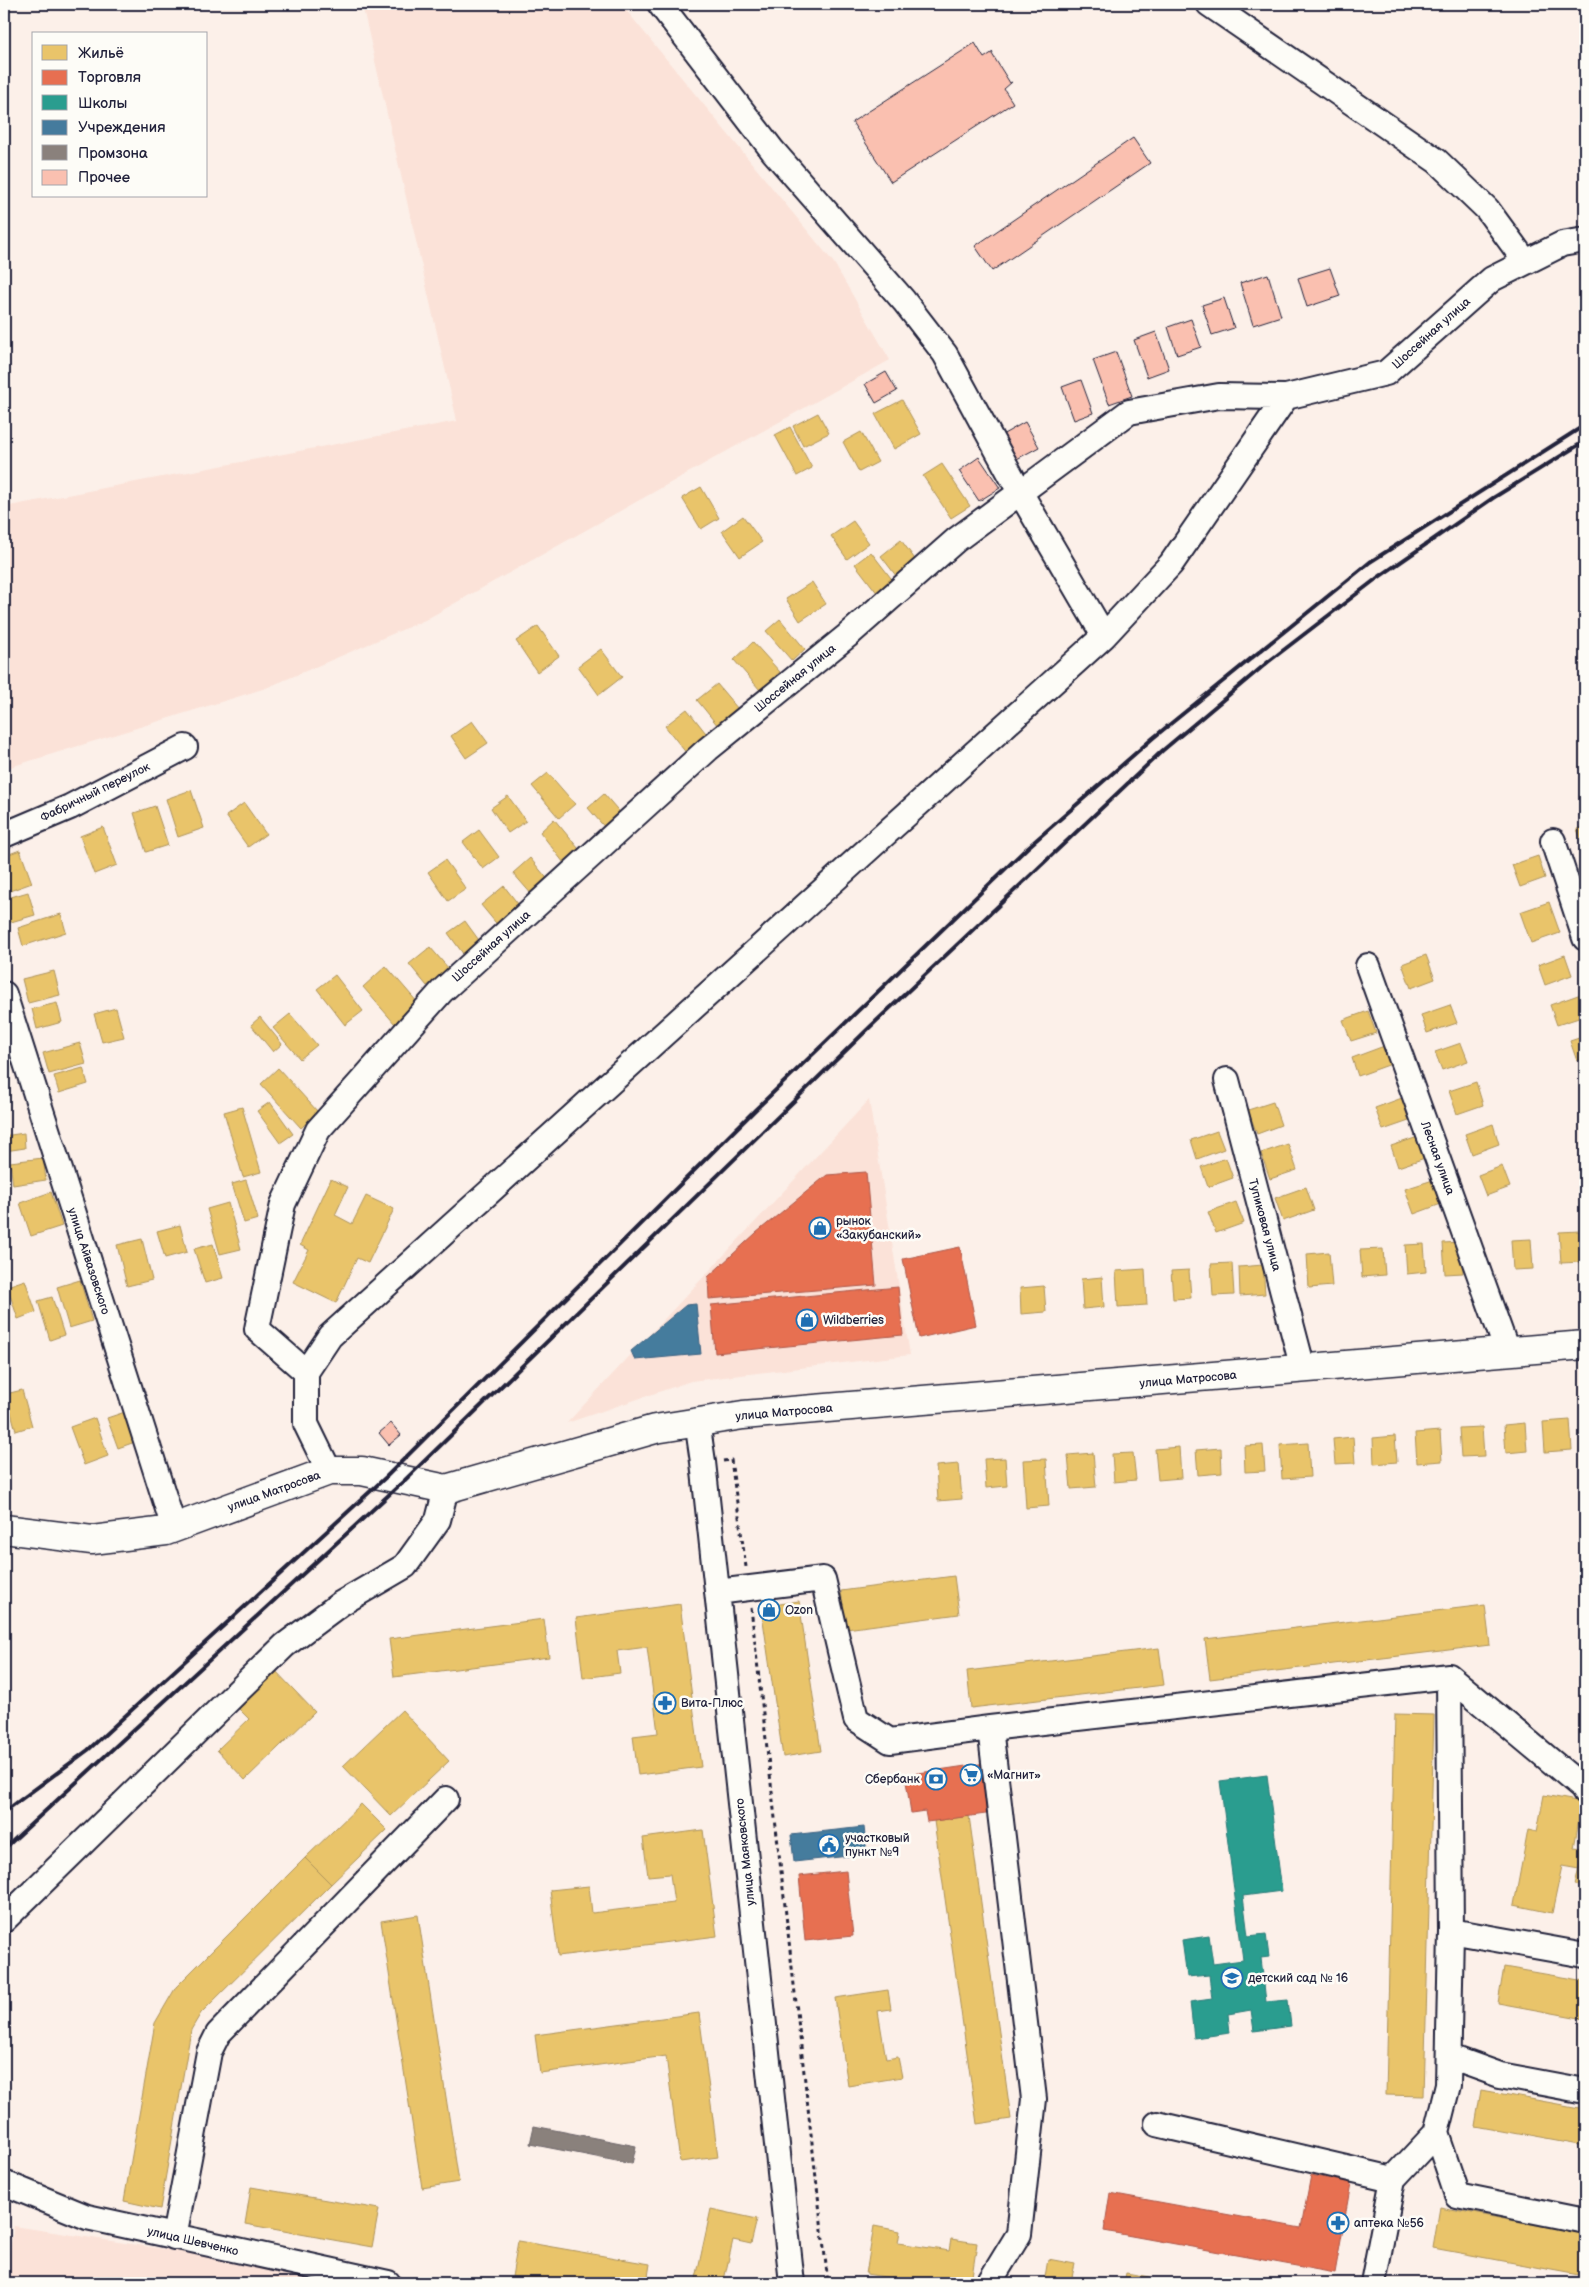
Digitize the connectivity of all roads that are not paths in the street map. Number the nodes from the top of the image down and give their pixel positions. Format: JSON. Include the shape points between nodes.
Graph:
{"nodes":[{"id":1,"x":660,"y":4,"type":"edge"},
{"id":2,"x":1209,"y":4,"type":"edge"},
{"id":3,"x":1585,"y":240,"type":"edge"},
{"id":4,"x":1525,"y":262,"type":"junction"},
{"id":5,"x":1286,"y":397,"type":"junction"},
{"id":6,"x":1020,"y":492,"type":"junction"},
{"id":7,"x":1104,"y":636,"type":"junction"},
{"id":8,"x":185,"y":748,"type":"dead end"},
{"id":9,"x":4,"y":835,"type":"edge"},
{"id":10,"x":1553,"y":841,"type":"dead end"},
{"id":11,"x":1585,"y":938,"type":"edge"},
{"id":12,"x":1368,"y":966,"type":"dead end"},
{"id":13,"x":4,"y":994,"type":"edge"},
{"id":14,"x":1227,"y":1080,"type":"dead end"},
{"id":15,"x":1585,"y":1345,"type":"edge"},
{"id":16,"x":1507,"y":1351,"type":"junction"},
{"id":17,"x":1303,"y":1370,"type":"junction"},
{"id":18,"x":306,"y":1372,"type":"junction"},
{"id":19,"x":696,"y":1421,"type":"junction"},
{"id":20,"x":329,"y":1472,"type":"junction"},
{"id":21,"x":446,"y":1490,"type":"junction"},
{"id":22,"x":174,"y":1528,"type":"junction"},
{"id":23,"x":4,"y":1530,"type":"edge"},
{"id":24,"x":717,"y":1592,"type":"junction"},
{"id":25,"x":1449,"y":1676,"type":"junction"},
{"id":26,"x":990,"y":1728,"type":"junction"},
{"id":27,"x":1585,"y":1792,"type":"edge"},
{"id":28,"x":446,"y":1799,"type":"dead end"},
{"id":29,"x":4,"y":1920,"type":"edge"},
{"id":30,"x":1451,"y":1932,"type":"junction"},
{"id":31,"x":1585,"y":1955,"type":"edge"},
{"id":32,"x":1450,"y":2057,"type":"junction"},
{"id":33,"x":1585,"y":2091,"type":"edge"},
{"id":34,"x":1157,"y":2124,"type":"dead end"},
{"id":35,"x":1436,"y":2133,"type":"junction"},
{"id":36,"x":1393,"y":2179,"type":"junction"},
{"id":37,"x":4,"y":2183,"type":"edge"},
{"id":38,"x":1585,"y":2221,"type":"edge"},
{"id":39,"x":174,"y":2237,"type":"junction"},
{"id":40,"x":1378,"y":2282,"type":"edge"},
{"id":41,"x":388,"y":2283,"type":"edge"},
{"id":42,"x":792,"y":2283,"type":"edge"},
{"id":43,"x":989,"y":2283,"type":"edge"}],
"edges":[{"from":1,"to":6,"type":"street","via":[[773,151],[904,301],[945,354]]},
{"from":2,"to":4,"type":"street","via":[[1437,161],[1487,209]]},
{"from":3,"to":4,"type":"street","name":"Шоссейная улица","via":[[1562,244]]},
{"from":4,"to":5,"type":"street","name":"Шоссейная улица","via":[[1492,279],[1386,373]]},
{"from":5,"to":6,"type":"street","name":"Шоссейная улица","via":[[1219,396],[1129,412]]},
{"from":5,"to":7,"type":"street","via":[[1171,564]]},
{"from":6,"to":7,"type":"street"},
{"from":6,"to":18,"type":"street","name":"Шоссейная улица","via":[[956,540],[847,636],[700,755],[442,991],[318,1130],[283,1204],[257,1328]]},
{"from":7,"to":18,"type":"street","via":[[330,1336]]},
{"from":8,"to":9,"type":"street","name":"Фабричный переулок","via":[[70,807]]},
{"from":10,"to":11,"type":"street"},
{"from":12,"to":16,"type":"street","name":"Лесная улица"},
{"from":13,"to":22,"type":"street","name":"улица Айвазовского"},
{"from":14,"to":17,"type":"street","name":"Тупиковая улица"},
{"from":15,"to":16,"type":"main road","name":"улица Матросова"},
{"from":16,"to":17,"type":"main road","name":"улица Матросова"},
{"from":17,"to":19,"type":"main road","name":"улица Матросова","via":[[743,1414]]},
{"from":18,"to":20,"type":"street","via":[[306,1424]]},
{"from":19,"to":21,"type":"main road","name":"улица Матросова","via":[[655,1429]]},
{"from":19,"to":24,"type":"street","name":"улица Маяковского"},
{"from":20,"to":21,"type":"main road","name":"улица Матросова","via":[[362,1471]]},
{"from":20,"to":22,"type":"main road","name":"улица Матросова"},
{"from":21,"to":29,"type":"street","via":[[438,1520],[405,1566],[340,1604],[285,1645]]},
{"from":22,"to":23,"type":"main road","name":"улица Матросова","via":[[92,1540]]},
{"from":24,"to":26,"type":"street","via":[[823,1579],[856,1719],[890,1741]]},
{"from":24,"to":42,"type":"street","name":"улица Маяковского"},
{"from":25,"to":26,"type":"street"},
{"from":25,"to":27,"type":"street"},
{"from":25,"to":30,"type":"street"},
{"from":26,"to":43,"type":"street","via":[[1034,2099],[1019,2234]]},
{"from":28,"to":39,"type":"street","via":[[218,2034],[208,2052]]},
{"from":30,"to":31,"type":"street"},
{"from":30,"to":32,"type":"street"},
{"from":32,"to":33,"type":"street","via":[[1500,2075]]},
{"from":32,"to":35,"type":"street","via":[[1448,2085]]},
{"from":34,"to":36,"type":"street"},
{"from":35,"to":36,"type":"street"},
{"from":35,"to":38,"type":"street","via":[[1457,2195]]},
{"from":36,"to":40,"type":"street"},
{"from":37,"to":39,"type":"street","name":"улица Шевченко","via":[[87,2216]]},
{"from":39,"to":41,"type":"street","name":"улица Шевченко"}]}
